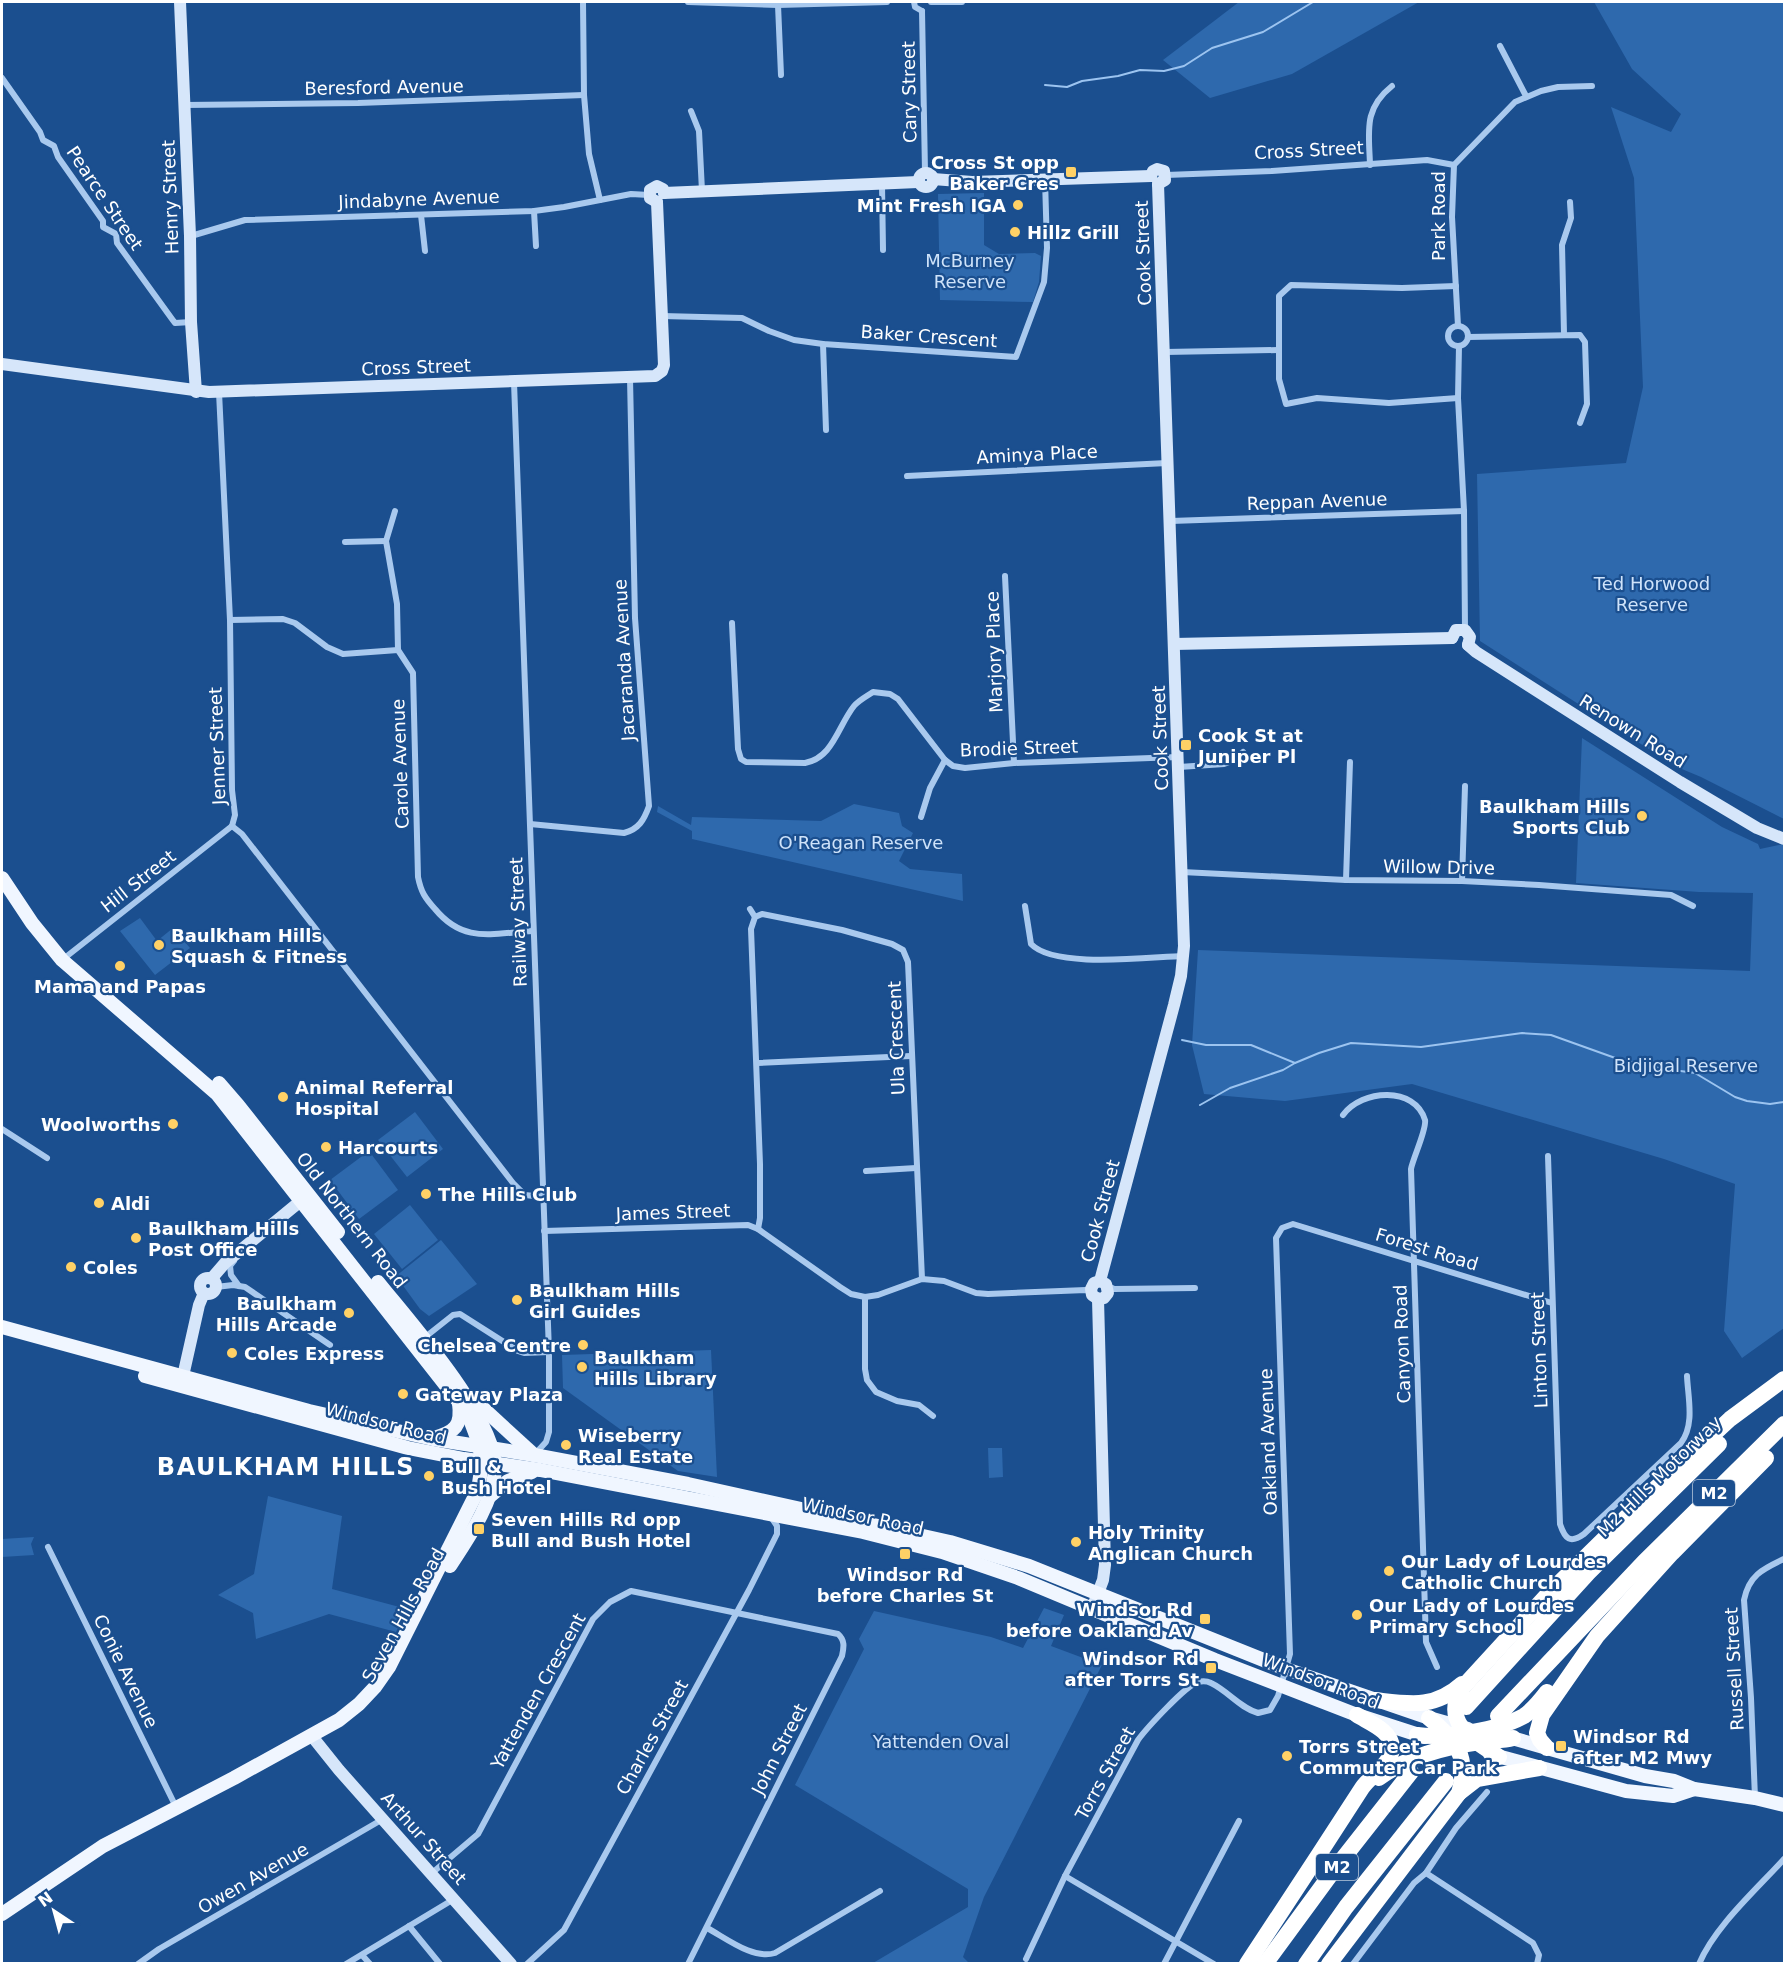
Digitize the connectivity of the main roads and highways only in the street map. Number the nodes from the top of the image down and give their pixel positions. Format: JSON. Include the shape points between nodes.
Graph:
{"nodes":[{"id":1,"x":2,"y":878,"type":"edge"},
{"id":2,"x":306,"y":1198,"type":"junction"},
{"id":3,"x":2,"y":1327,"type":"edge"},
{"id":4,"x":2,"y":1335,"type":"edge"},
{"id":5,"x":1785,"y":1381,"type":"edge"},
{"id":6,"x":182,"y":1382,"type":"junction"},
{"id":7,"x":459,"y":1394,"type":"junction"},
{"id":8,"x":1785,"y":1424,"type":"edge"},
{"id":9,"x":1785,"y":1437,"type":"edge"},
{"id":10,"x":433,"y":1439,"type":"junction"},
{"id":11,"x":486,"y":1447,"type":"junction"},
{"id":12,"x":534,"y":1455,"type":"junction"},
{"id":13,"x":488,"y":1463,"type":"junction"},
{"id":14,"x":540,"y":1470,"type":"junction"},
{"id":15,"x":488,"y":1498,"type":"junction"},
{"id":16,"x":1597,"y":1635,"type":"junction"},
{"id":17,"x":1486,"y":1661,"type":"junction"},
{"id":18,"x":1376,"y":1700,"type":"junction"},
{"id":19,"x":1466,"y":1707,"type":"dead end"},
{"id":20,"x":1357,"y":1716,"type":"junction"},
{"id":21,"x":1498,"y":1716,"type":"dead end"},
{"id":22,"x":1429,"y":1718,"type":"joint"},
{"id":23,"x":1417,"y":1735,"type":"joint"},
{"id":24,"x":1464,"y":1736,"type":"junction"},
{"id":25,"x":313,"y":1738,"type":"junction"},
{"id":26,"x":1513,"y":1738,"type":"joint"},
{"id":27,"x":1547,"y":1748,"type":"junction"},
{"id":28,"x":1499,"y":1756,"type":"joint"},
{"id":29,"x":1539,"y":1768,"type":"junction"},
{"id":30,"x":1412,"y":1772,"type":"dead end"},
{"id":31,"x":1446,"y":1781,"type":"dead end"},
{"id":32,"x":1694,"y":1790,"type":"junction"},
{"id":33,"x":1459,"y":1793,"type":"junction"},
{"id":34,"x":1785,"y":1804,"type":"edge"},
{"id":35,"x":1346,"y":1814,"type":"junction"},
{"id":36,"x":3,"y":1911,"type":"edge"},
{"id":37,"x":1247,"y":1964,"type":"edge"},
{"id":38,"x":1265,"y":1964,"type":"edge"},
{"id":39,"x":1306,"y":1964,"type":"edge"},
{"id":40,"x":1329,"y":1964,"type":"edge"}],
"edges":[{"from":1,"to":2,"type":"main road","name":"Old Northern Road","via":[[62,960],[144,1030],[155,1034],[218,1082]]},
{"from":2,"to":7,"type":"main road","name":"Old Northern Road"},
{"from":2,"to":7,"type":"main road","name":"Old Northern Road","via":[[423,1339]]},
{"from":3,"to":6,"type":"main road","name":"Windsor Road"},
{"from":4,"to":6,"type":"main road","name":"Windsor Road"},
{"from":5,"to":17,"type":"highway","via":[[1730,1419],[1675,1469]]},
{"from":5,"to":19,"type":"highway","name":"M2 Hills Motorway","number":"M2","via":[[1596,1565]]},
{"from":6,"to":10,"type":"main road","name":"Windsor Road"},
{"from":6,"to":13,"type":"main road","name":"Windsor Road","via":[[408,1448]]},
{"from":7,"to":10,"type":"main road","via":[[457,1426]]},
{"from":7,"to":11,"type":"main road","name":"Old Northern Road"},
{"from":7,"to":12,"type":"main road"},
{"from":8,"to":21,"type":"highway","number":"M2","via":[[1637,1570]]},
{"from":9,"to":16,"type":"highway"},
{"from":10,"to":11,"type":"main road","name":"Windsor Road"},
{"from":11,"to":12,"type":"main road","name":"Windsor Road"},
{"from":11,"to":13,"type":"main road","name":"Old Northern Road"},
{"from":12,"to":18,"type":"main road","name":"Windsor Road","via":[[721,1491],[982,1551]]},
{"from":13,"to":14,"type":"main road","name":"Windsor Road"},
{"from":13,"to":15,"type":"main road","name":"Seven Hills Road","via":[[493,1484]]},
{"from":13,"to":25,"type":"main road","name":"Seven Hills Road","via":[[473,1503],[389,1667],[359,1704]]},
{"from":14,"to":15,"type":"main road","via":[[513,1478]]},
{"from":14,"to":20,"type":"main road","name":"Windsor Road","via":[[863,1532],[942,1552],[1018,1578]]},
{"from":15,"to":25,"type":"main road","name":"Seven Hills Road","via":[[379,1695],[348,1724]]},
{"from":16,"to":24,"type":"highway","via":[[1530,1712]]},
{"from":16,"to":27,"type":"highway","via":[[1542,1715],[1537,1733]]},
{"from":17,"to":18,"type":"highway","via":[[1442,1699],[1416,1704]]},
{"from":17,"to":24,"type":"highway","via":[[1458,1694],[1456,1713]]},
{"from":18,"to":22,"type":"main road","name":"Windsor Road"},
{"from":20,"to":23,"type":"main road","name":"Windsor Road"},
{"from":20,"to":35,"type":"highway","via":[[1385,1733],[1392,1751]]},
{"from":22,"to":24,"type":"highway"},
{"from":23,"to":24,"type":"highway"},
{"from":24,"to":26,"type":"highway"},
{"from":24,"to":28,"type":"highway"},
{"from":24,"to":33,"type":"highway"},
{"from":24,"to":35,"type":"highway","via":[[1392,1768]]},
{"from":25,"to":36,"type":"main road","name":"Seven Hills Road","via":[[103,1846]]},
{"from":26,"to":27,"type":"main road"},
{"from":27,"to":32,"type":"main road","via":[[1674,1781]]},
{"from":28,"to":29,"type":"main road"},
{"from":29,"to":32,"type":"main road","via":[[1657,1796]]},
{"from":29,"to":33,"type":"highway","via":[[1477,1779]]},
{"from":30,"to":38,"type":"highway","number":"M2"},
{"from":31,"to":39,"type":"highway","number":"M2"},
{"from":32,"to":34,"type":"main road"},
{"from":33,"to":40,"type":"highway"},
{"from":35,"to":37,"type":"highway"}]}
